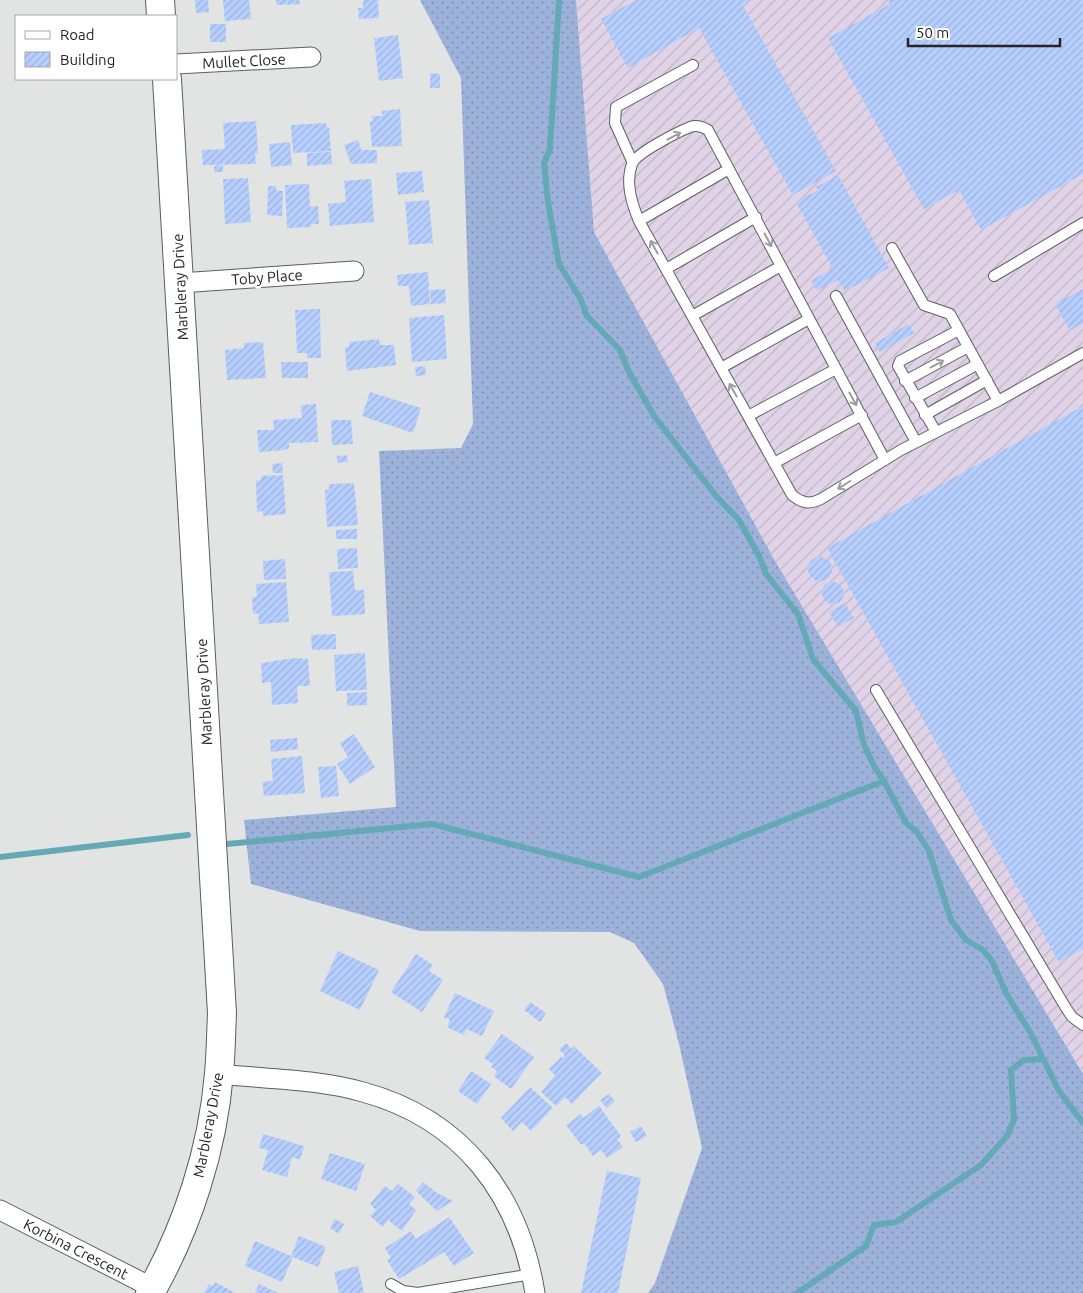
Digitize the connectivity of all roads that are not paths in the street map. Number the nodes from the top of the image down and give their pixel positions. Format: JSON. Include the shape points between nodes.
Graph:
{"nodes":[{"id":1,"x":160,"y":0,"type":"edge"},
{"id":2,"x":161,"y":15,"type":"edge"},
{"id":3,"x":311,"y":57,"type":"dead end"},
{"id":4,"x":178,"y":64,"type":"edge"},
{"id":5,"x":693,"y":64,"type":"dead end"},
{"id":6,"x":167,"y":80,"type":"edge"},
{"id":7,"x":632,"y":161,"type":"junction"},
{"id":8,"x":729,"y":169,"type":"junction"},
{"id":9,"x":756,"y":218,"type":"junction"},
{"id":10,"x":639,"y":221,"type":"junction"},
{"id":11,"x":1083,"y":223,"type":"edge"},
{"id":12,"x":892,"y":248,"type":"dead end"},
{"id":13,"x":781,"y":266,"type":"junction"},
{"id":14,"x":666,"y":269,"type":"junction"},
{"id":15,"x":354,"y":271,"type":"dead end"},
{"id":16,"x":994,"y":276,"type":"dead end"},
{"id":17,"x":180,"y":283,"type":"junction"},
{"id":18,"x":836,"y":296,"type":"dead end"},
{"id":19,"x":692,"y":316,"type":"junction"},
{"id":20,"x":809,"y":319,"type":"junction"},
{"id":21,"x":959,"y":330,"type":"junction"},
{"id":22,"x":968,"y":347,"type":"junction"},
{"id":23,"x":1083,"y":353,"type":"edge"},
{"id":24,"x":978,"y":364,"type":"junction"},
{"id":25,"x":721,"y":368,"type":"junction"},
{"id":26,"x":836,"y":369,"type":"junction"},
{"id":27,"x":987,"y":380,"type":"junction"},
{"id":28,"x":905,"y":381,"type":"junction"},
{"id":29,"x":915,"y":398,"type":"junction"},
{"id":30,"x":998,"y":401,"type":"junction"},
{"id":31,"x":862,"y":415,"type":"junction"},
{"id":32,"x":925,"y":415,"type":"junction"},
{"id":33,"x":748,"y":416,"type":"junction"},
{"id":34,"x":936,"y":432,"type":"junction"},
{"id":35,"x":916,"y":442,"type":"junction"},
{"id":36,"x":886,"y":460,"type":"junction"},
{"id":37,"x":774,"y":463,"type":"junction"},
{"id":38,"x":876,"y":690,"type":"dead end"},
{"id":39,"x":1083,"y":1025,"type":"edge"},
{"id":40,"x":219,"y":1074,"type":"junction"},
{"id":41,"x":0,"y":1210,"type":"edge"},
{"id":42,"x":532,"y":1274,"type":"junction"},
{"id":43,"x":390,"y":1284,"type":"dead end"},
{"id":44,"x":151,"y":1290,"type":"edge"},
{"id":45,"x":535,"y":1293,"type":"edge"}],
"edges":[{"from":1,"to":2,"type":"street"},
{"from":3,"to":4,"type":"street","name":"Mullet Close"},
{"from":5,"to":7,"type":"lane","via":[[616,107],[615,123]]},
{"from":6,"to":17,"type":"street","name":"Marbleray Drive"},
{"from":7,"to":8,"type":"lane","one_way":true,"via":[[683,131],[698,126],[708,130]]},
{"from":7,"to":10,"type":"lane","via":[[630,196]]},
{"from":8,"to":9,"type":"lane"},
{"from":8,"to":10,"type":"lane"},
{"from":9,"to":13,"type":"lane","one_way":true},
{"from":9,"to":14,"type":"lane"},
{"from":14,"to":10,"type":"lane","one_way":true},
{"from":11,"to":16,"type":"lane"},
{"from":12,"to":21,"type":"lane","via":[[922,303],[949,313]]},
{"from":13,"to":19,"type":"lane"},
{"from":13,"to":20,"type":"lane"},
{"from":14,"to":19,"type":"lane"},
{"from":15,"to":17,"type":"street","name":"Toby Place"},
{"from":17,"to":40,"type":"street","name":"Marbleray Drive","via":[[220,966]]},
{"from":18,"to":35,"type":"lane"},
{"from":19,"to":25,"type":"lane"},
{"from":20,"to":25,"type":"lane"},
{"from":20,"to":26,"type":"lane"},
{"from":21,"to":22,"type":"lane"},
{"from":21,"to":28,"type":"lane","via":[[900,361],[898,369]]},
{"from":22,"to":24,"type":"lane"},
{"from":28,"to":22,"type":"lane","one_way":true},
{"from":23,"to":30,"type":"lane"},
{"from":24,"to":27,"type":"lane"},
{"from":24,"to":29,"type":"lane"},
{"from":33,"to":25,"type":"lane","one_way":true},
{"from":26,"to":31,"type":"lane","one_way":true},
{"from":26,"to":33,"type":"lane"},
{"from":27,"to":30,"type":"lane"},
{"from":27,"to":32,"type":"lane"},
{"from":28,"to":29,"type":"lane"},
{"from":29,"to":32,"type":"lane"},
{"from":30,"to":34,"type":"lane"},
{"from":31,"to":36,"type":"lane"},
{"from":31,"to":37,"type":"lane"},
{"from":32,"to":34,"type":"lane"},
{"from":33,"to":37,"type":"lane"},
{"from":34,"to":35,"type":"lane"},
{"from":35,"to":36,"type":"lane"},
{"from":36,"to":37,"type":"lane","one_way":true,"via":[[808,504],[792,495]]},
{"from":38,"to":39,"type":"lane","via":[[1066,1008]]},
{"from":40,"to":42,"type":"street","via":[[331,1085],[363,1092],[392,1101],[455,1139],[502,1195],[524,1244]]},
{"from":40,"to":44,"type":"street","name":"Marbleray Drive","via":[[206,1149],[195,1185],[174,1246]]},
{"from":41,"to":44,"type":"street","name":"Korbina Crescent"},
{"from":42,"to":43,"type":"lane","via":[[418,1293],[403,1291]]},
{"from":42,"to":45,"type":"street"}]}
